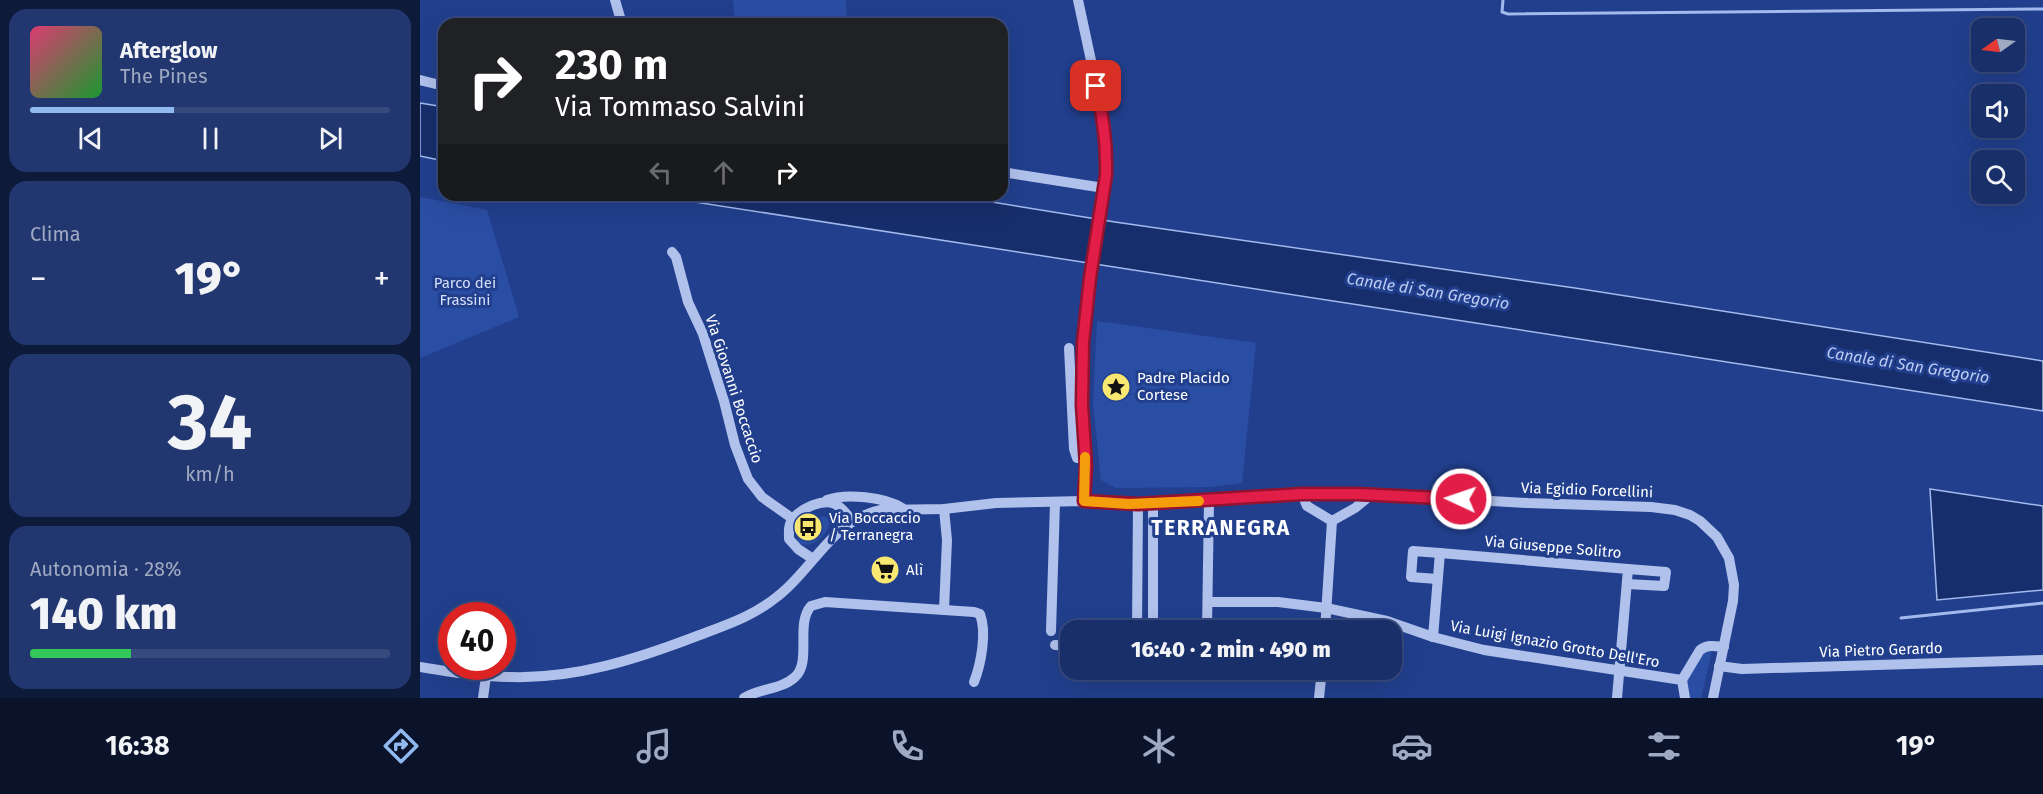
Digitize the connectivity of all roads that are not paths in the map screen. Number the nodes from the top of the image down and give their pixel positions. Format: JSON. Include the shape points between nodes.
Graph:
{"nodes":[{"id":1,"x":615,"y":0,"type":"edge"},
{"id":2,"x":1078,"y":0,"type":"edge"},
{"id":3,"x":620,"y":18,"type":"edge"},
{"id":4,"x":420,"y":80,"type":"edge"},
{"id":5,"x":438,"y":84,"type":"edge"},
{"id":6,"x":1008,"y":173,"type":"edge"},
{"id":7,"x":1103,"y":192,"type":"junction"},
{"id":8,"x":672,"y":252,"type":"dead end"},
{"id":9,"x":1069,"y":348,"type":"dead end"},
{"id":10,"x":1085,"y":458,"type":"junction"},
{"id":11,"x":1302,"y":494,"type":"junction"},
{"id":12,"x":1372,"y":494,"type":"junction"},
{"id":13,"x":1084,"y":501,"type":"junction"},
{"id":14,"x":1209,"y":501,"type":"junction"},
{"id":15,"x":1055,"y":503,"type":"junction"},
{"id":16,"x":1153,"y":503,"type":"junction"},
{"id":17,"x":819,"y":504,"type":"junction"},
{"id":18,"x":1138,"y":504,"type":"junction"},
{"id":19,"x":905,"y":509,"type":"junction"},
{"id":20,"x":944,"y":509,"type":"junction"},
{"id":21,"x":793,"y":519,"type":"junction"},
{"id":22,"x":852,"y":521,"type":"junction"},
{"id":23,"x":1332,"y":521,"type":"junction"},
{"id":24,"x":1440,"y":553,"type":"junction"},
{"id":25,"x":813,"y":559,"type":"junction"},
{"id":26,"x":1628,"y":568,"type":"junction"},
{"id":27,"x":1437,"y":579,"type":"junction"},
{"id":28,"x":1627,"y":584,"type":"junction"},
{"id":29,"x":1212,"y":602,"type":"dead end"},
{"id":30,"x":1326,"y":608,"type":"junction"},
{"id":31,"x":944,"y":610,"type":"junction"},
{"id":32,"x":1137,"y":620,"type":"edge"},
{"id":33,"x":1153,"y":620,"type":"edge"},
{"id":34,"x":1207,"y":620,"type":"edge"},
{"id":35,"x":1325,"y":620,"type":"edge"},
{"id":36,"x":1051,"y":632,"type":"dead end"},
{"id":37,"x":1433,"y":637,"type":"junction"},
{"id":38,"x":1055,"y":645,"type":"dead end"},
{"id":39,"x":1060,"y":645,"type":"edge"},
{"id":40,"x":1724,"y":647,"type":"junction"},
{"id":41,"x":2043,"y":660,"type":"edge"},
{"id":42,"x":1719,"y":666,"type":"junction"},
{"id":43,"x":420,"y":667,"type":"edge"},
{"id":44,"x":438,"y":669,"type":"edge"},
{"id":45,"x":1620,"y":670,"type":"junction"},
{"id":46,"x":516,"y":677,"type":"edge"},
{"id":47,"x":485,"y":680,"type":"edge"},
{"id":48,"x":1321,"y":680,"type":"edge"},
{"id":49,"x":1682,"y":680,"type":"junction"},
{"id":50,"x":974,"y":682,"type":"dead end"},
{"id":51,"x":483,"y":698,"type":"edge"},
{"id":52,"x":744,"y":698,"type":"edge"},
{"id":53,"x":1319,"y":698,"type":"edge"},
{"id":54,"x":1617,"y":698,"type":"edge"},
{"id":55,"x":1685,"y":698,"type":"edge"},
{"id":56,"x":1713,"y":698,"type":"edge"}],
"edges":[{"from":1,"to":3,"type":"street"},
{"from":2,"to":7,"type":"street","via":[[1105,129]]},
{"from":4,"to":5,"type":"street"},
{"from":6,"to":7,"type":"street"},
{"from":7,"to":10,"type":"street","via":[[1082,362]]},
{"from":8,"to":21,"type":"street","name":"Via Giovanni Boccaccio","via":[[703,334],[748,478],[762,497]]},
{"from":9,"to":10,"type":"street","via":[[1074,449],[1077,458]]},
{"from":10,"to":13,"type":"street"},
{"from":11,"to":12,"type":"street","name":"Via Egidio Forcellini"},
{"from":11,"to":14,"type":"street","name":"Via Egidio Forcellini"},
{"from":11,"to":23,"type":"street","via":[[1307,506]]},
{"from":12,"to":23,"type":"street"},
{"from":12,"to":40,"type":"street","name":"Via Egidio Forcellini","via":[[1651,507],[1690,515],[1717,537],[1729,558],[1734,585]]},
{"from":13,"to":15,"type":"street"},
{"from":13,"to":18,"type":"street","name":"Via Egidio Forcellini"},
{"from":14,"to":16,"type":"street","name":"Via Egidio Forcellini"},
{"from":14,"to":34,"type":"street"},
{"from":15,"to":20,"type":"street"},
{"from":15,"to":36,"type":"street"},
{"from":16,"to":18,"type":"street","name":"Via Egidio Forcellini"},
{"from":16,"to":33,"type":"street"},
{"from":17,"to":19,"type":"street","via":[[831,499],[871,499],[894,502]]},
{"from":17,"to":21,"type":"street"},
{"from":17,"to":22,"type":"street","via":[[833,503]]},
{"from":18,"to":32,"type":"street"},
{"from":19,"to":20,"type":"street"},
{"from":19,"to":22,"type":"street","via":[[872,512]]},
{"from":20,"to":31,"type":"street"},
{"from":21,"to":25,"type":"street","via":[[789,539]]},
{"from":22,"to":25,"type":"street"},
{"from":23,"to":30,"type":"street"},
{"from":24,"to":26,"type":"street","name":"Via Giuseppe Solitro"},
{"from":24,"to":27,"type":"street"},
{"from":24,"to":27,"type":"street","name":"Via Giuseppe Solitro","via":[[1413,551],[1411,568],[1411,577]]},
{"from":25,"to":46,"type":"street","via":[[767,606],[736,621],[621,662],[578,672]]},
{"from":26,"to":28,"type":"street","name":"Via Giuseppe Solitro"},
{"from":26,"to":28,"type":"street","name":"Via Giuseppe Solitro","via":[[1666,572],[1664,586]]},
{"from":27,"to":37,"type":"street"},
{"from":28,"to":45,"type":"street","name":"Via Giuseppe Solitro"},
{"from":29,"to":30,"type":"street","name":"Via Luigi Ignazio Grotto Dell'Ero","via":[[1278,602]]},
{"from":30,"to":35,"type":"street"},
{"from":30,"to":37,"type":"street","name":"Via Luigi Ignazio Grotto Dell'Ero","via":[[1387,621]]},
{"from":31,"to":50,"type":"street","via":[[980,614],[983,621],[981,665]]},
{"from":31,"to":52,"type":"street","via":[[825,602],[811,606],[805,615],[797,675],[784,685]]},
{"from":37,"to":45,"type":"street","name":"Via Luigi Ignazio Grotto Dell'Ero","via":[[1484,650]]},
{"from":38,"to":39,"type":"street"},
{"from":40,"to":42,"type":"street","name":"Via Egidio Forcellini"},
{"from":40,"to":49,"type":"street","via":[[1705,646]]},
{"from":41,"to":42,"type":"street","name":"Via Pietro Gerardo","via":[[1742,669]]},
{"from":42,"to":56,"type":"street","name":"Via Egidio Forcellini"},
{"from":43,"to":44,"type":"street"},
{"from":45,"to":49,"type":"street","name":"Via Luigi Ignazio Grotto Dell'Ero"},
{"from":45,"to":54,"type":"street","name":"Via Giuseppe Solitro"},
{"from":47,"to":51,"type":"street"},
{"from":48,"to":53,"type":"street"},
{"from":49,"to":55,"type":"street"}]}
